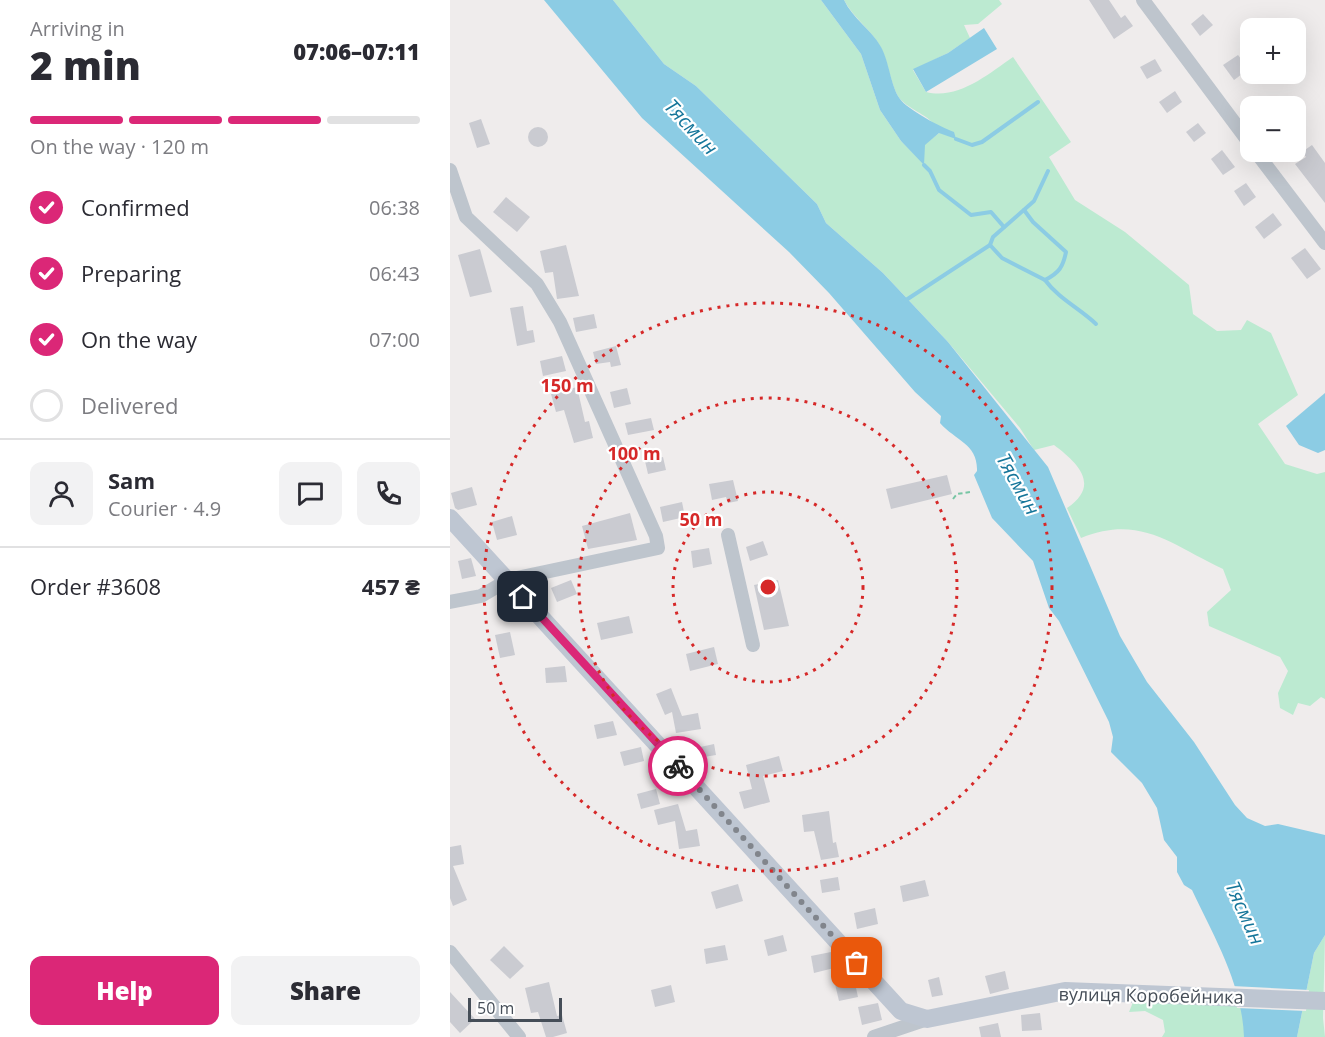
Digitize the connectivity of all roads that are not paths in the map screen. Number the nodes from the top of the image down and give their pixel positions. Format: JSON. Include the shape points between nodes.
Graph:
{"nodes":[{"id":1,"x":1143,"y":0,"type":"edge"},
{"id":2,"x":1240,"y":130,"type":"edge"},
{"id":3,"x":1264,"y":162,"type":"edge"},
{"id":4,"x":450,"y":170,"type":"edge"},
{"id":5,"x":1325,"y":243,"type":"edge"},
{"id":6,"x":450,"y":518,"type":"edge"},
{"id":7,"x":728,"y":535,"type":"dead end"},
{"id":8,"x":507,"y":580,"type":"junction"},
{"id":9,"x":450,"y":602,"type":"edge"},
{"id":10,"x":753,"y":645,"type":"dead end"},
{"id":11,"x":450,"y":952,"type":"edge"},
{"id":12,"x":1325,"y":1001,"type":"edge"},
{"id":13,"x":927,"y":1019,"type":"junction"},
{"id":14,"x":519,"y":1037,"type":"edge"},
{"id":15,"x":874,"y":1037,"type":"edge"}],
"edges":[{"from":1,"to":2,"type":"street"},
{"from":3,"to":5,"type":"street"},
{"from":4,"to":8,"type":"street","via":[[466,217],[537,284],[560,322],[658,548]]},
{"from":6,"to":8,"type":"street"},
{"from":7,"to":10,"type":"street"},
{"from":8,"to":9,"type":"street","via":[[481,596]]},
{"from":8,"to":13,"type":"street","via":[[895,1005]]},
{"from":11,"to":14,"type":"street"},
{"from":12,"to":13,"type":"street","name":"вулиця Коробейника","via":[[1065,991]]},
{"from":13,"to":15,"type":"street","name":"вулиця Коробейника"}]}
